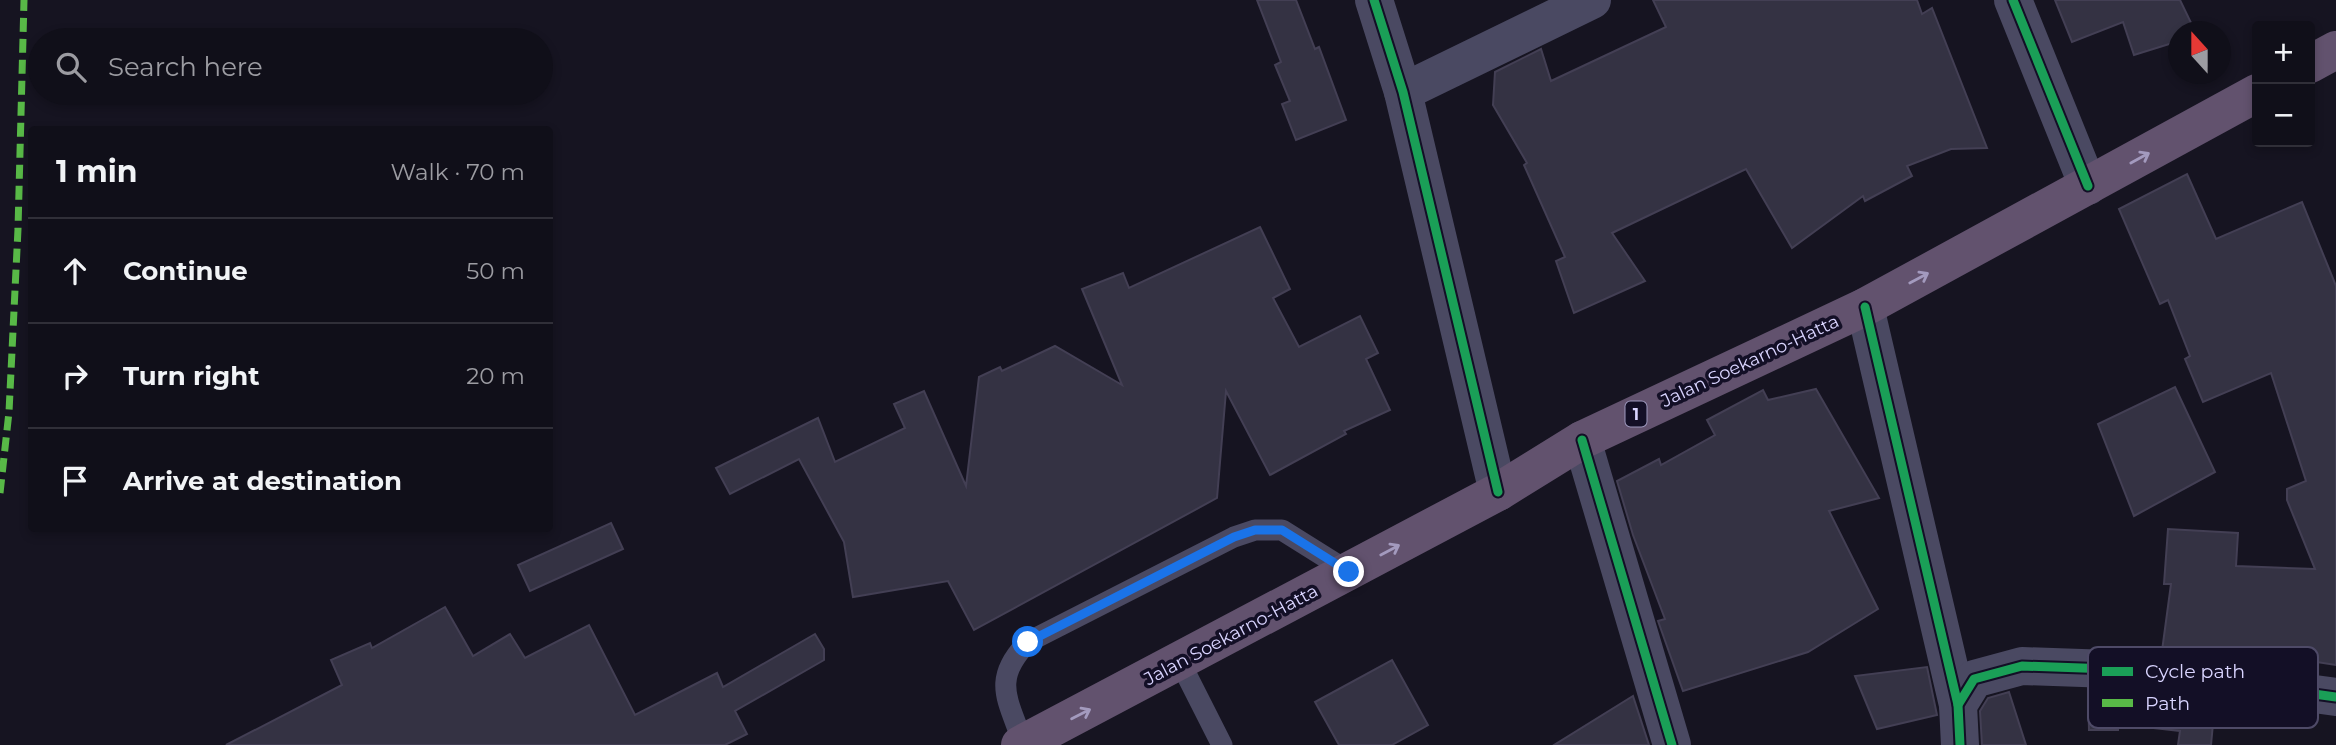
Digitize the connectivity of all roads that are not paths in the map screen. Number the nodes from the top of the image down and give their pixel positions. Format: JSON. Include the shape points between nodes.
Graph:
{"nodes":[{"id":1,"x":1374,"y":0,"type":"edge"},
{"id":2,"x":1592,"y":0,"type":"edge"},
{"id":3,"x":2013,"y":0,"type":"edge"},
{"id":4,"x":2336,"y":50,"type":"edge"},
{"id":5,"x":2315,"y":61,"type":"edge"},
{"id":6,"x":1403,"y":92,"type":"junction"},
{"id":7,"x":2252,"y":96,"type":"edge"},
{"id":8,"x":2088,"y":186,"type":"junction"},
{"id":9,"x":1865,"y":307,"type":"junction"},
{"id":10,"x":1582,"y":440,"type":"junction"},
{"id":11,"x":1498,"y":492,"type":"junction"},
{"id":12,"x":1349,"y":572,"type":"junction"},
{"id":13,"x":1181,"y":662,"type":"junction"},
{"id":14,"x":2088,"y":668,"type":"edge"},
{"id":15,"x":2318,"y":695,"type":"edge"},
{"id":16,"x":2336,"y":697,"type":"edge"},
{"id":17,"x":1958,"y":705,"type":"junction"},
{"id":18,"x":1022,"y":744,"type":"edge"},
{"id":19,"x":1222,"y":745,"type":"edge"},
{"id":20,"x":1672,"y":745,"type":"edge"},
{"id":21,"x":1960,"y":745,"type":"edge"}],
"edges":[{"from":1,"to":6,"type":"street"},
{"from":2,"to":6,"type":"street"},
{"from":3,"to":8,"type":"street"},
{"from":4,"to":5,"type":"highway"},
{"from":6,"to":11,"type":"street"},
{"from":8,"to":7,"type":"highway","name":"Jalan Soekarno-Hatta","number":"1","one_way":true},
{"from":9,"to":8,"type":"highway","name":"Jalan Soekarno-Hatta","number":"1","one_way":true},
{"from":9,"to":10,"type":"highway","name":"Jalan Soekarno-Hatta","number":"1"},
{"from":9,"to":17,"type":"street"},
{"from":10,"to":11,"type":"highway","name":"Jalan Soekarno-Hatta","number":"1"},
{"from":10,"to":20,"type":"street"},
{"from":12,"to":11,"type":"highway","name":"Jalan Soekarno-Hatta","number":"1","one_way":true},
{"from":12,"to":13,"type":"highway","name":"Jalan Soekarno-Hatta","number":"1"},
{"from":12,"to":18,"type":"lane","via":[[1282,530],[1255,530],[1028,642],[1011,659],[1004,677]]},
{"from":18,"to":13,"type":"highway","name":"Jalan Soekarno-Hatta","number":"1","one_way":true},
{"from":13,"to":19,"type":"lane"},
{"from":14,"to":17,"type":"street","via":[[2022,666],[1974,679]]},
{"from":15,"to":16,"type":"street"},
{"from":17,"to":21,"type":"street"}]}
